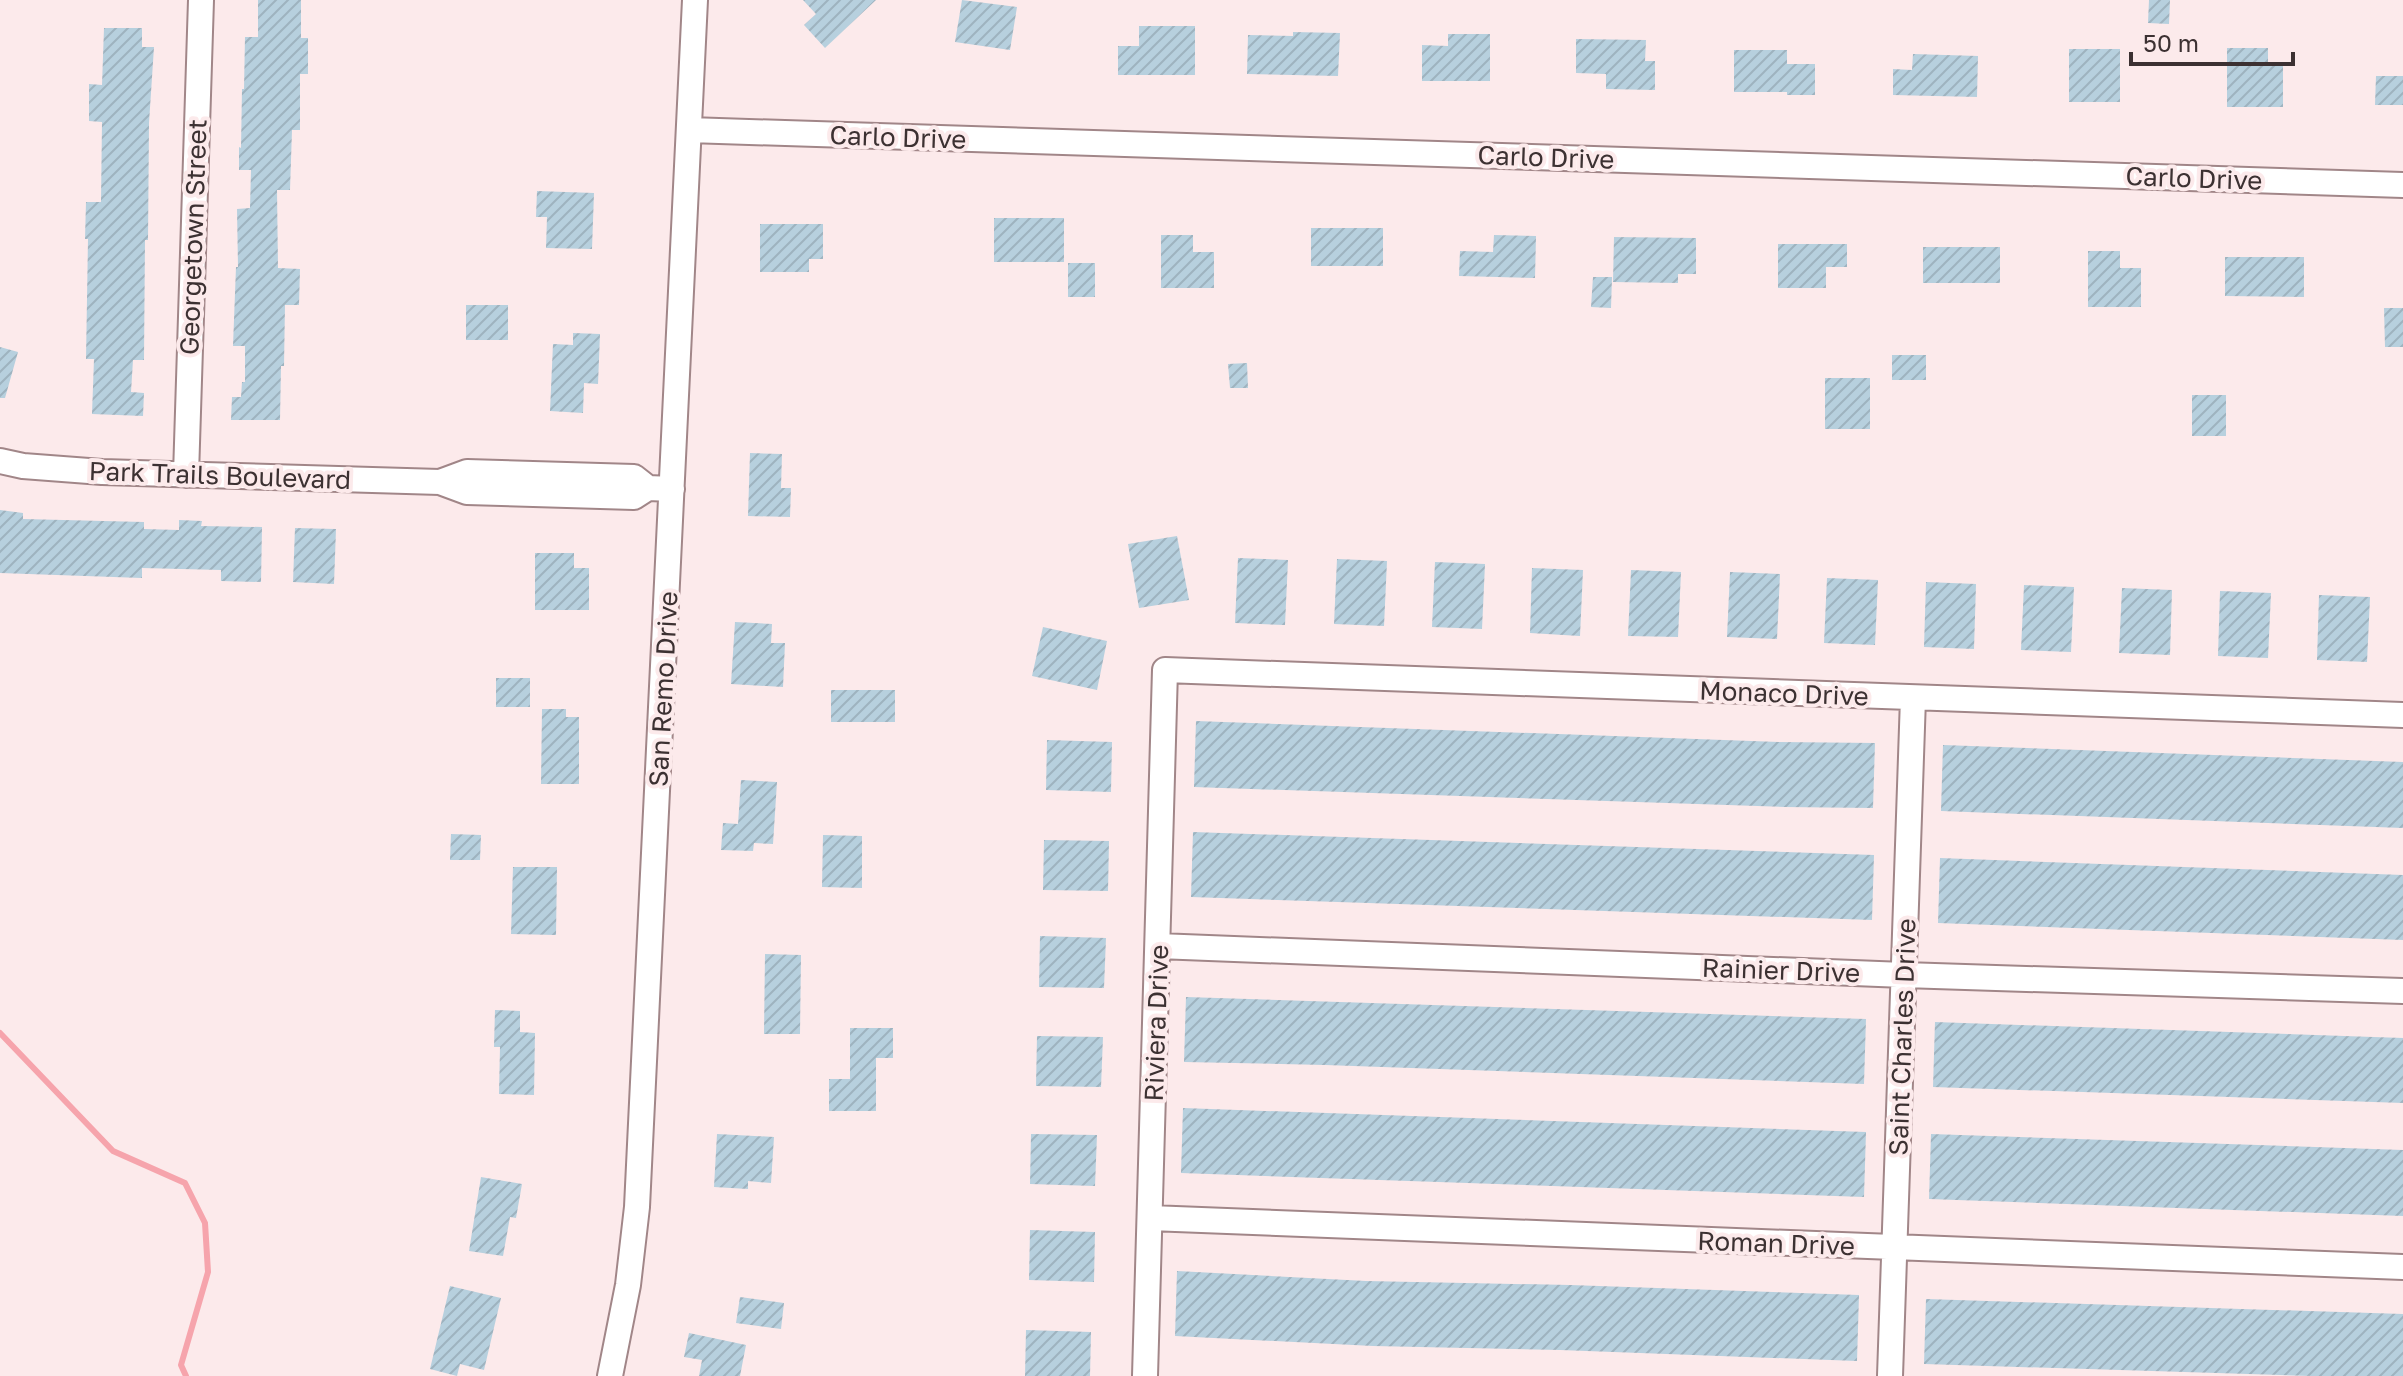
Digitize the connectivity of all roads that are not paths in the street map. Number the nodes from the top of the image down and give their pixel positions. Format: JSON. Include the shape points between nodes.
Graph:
{"nodes":[{"id":1,"x":201,"y":0,"type":"edge"},
{"id":2,"x":695,"y":0,"type":"edge"},
{"id":3,"x":689,"y":130,"type":"junction"},
{"id":4,"x":2403,"y":185,"type":"edge"},
{"id":5,"x":0,"y":461,"type":"edge"},
{"id":6,"x":186,"y":475,"type":"junction"},
{"id":7,"x":660,"y":488,"type":"junction"},
{"id":8,"x":1165,"y":670,"type":"joint"},
{"id":9,"x":1913,"y":698,"type":"junction"},
{"id":10,"x":2403,"y":715,"type":"edge"},
{"id":11,"x":1158,"y":946,"type":"junction"},
{"id":12,"x":1904,"y":975,"type":"junction"},
{"id":13,"x":2403,"y":991,"type":"edge"},
{"id":14,"x":1150,"y":1218,"type":"junction"},
{"id":15,"x":1895,"y":1248,"type":"junction"},
{"id":16,"x":2403,"y":1267,"type":"edge"},
{"id":17,"x":610,"y":1376,"type":"edge"},
{"id":18,"x":1145,"y":1376,"type":"edge"},
{"id":19,"x":1890,"y":1376,"type":"edge"}],
"edges":[{"from":1,"to":6,"type":"street","name":"Georgetown Street"},
{"from":2,"to":3,"type":"street","name":"San Remo Drive"},
{"from":3,"to":4,"type":"street","name":"Carlo Drive"},
{"from":3,"to":7,"type":"street","name":"San Remo Drive"},
{"from":5,"to":6,"type":"street","name":"Park Trails Boulevard","via":[[63,470]]},
{"from":6,"to":7,"type":"street","name":"Park Trails Boulevard","via":[[440,482],[482,493],[634,497]]},
{"from":7,"to":17,"type":"street","name":"San Remo Drive","via":[[637,1207]]},
{"from":8,"to":9,"type":"street","name":"Monaco Drive"},
{"from":8,"to":11,"type":"street","name":"Riviera Drive"},
{"from":9,"to":10,"type":"street","name":"Monaco Drive"},
{"from":9,"to":12,"type":"street","name":"Saint Charles Drive"},
{"from":11,"to":12,"type":"street","name":"Rainier Drive"},
{"from":11,"to":14,"type":"street","name":"Riviera Drive"},
{"from":12,"to":13,"type":"street","name":"Rainier Drive"},
{"from":12,"to":15,"type":"street","name":"Saint Charles Drive"},
{"from":14,"to":15,"type":"street","name":"Roman Drive"},
{"from":14,"to":18,"type":"street","name":"Riviera Drive"},
{"from":15,"to":16,"type":"street","name":"Roman Drive"},
{"from":15,"to":19,"type":"street","name":"Saint Charles Drive"}]}
